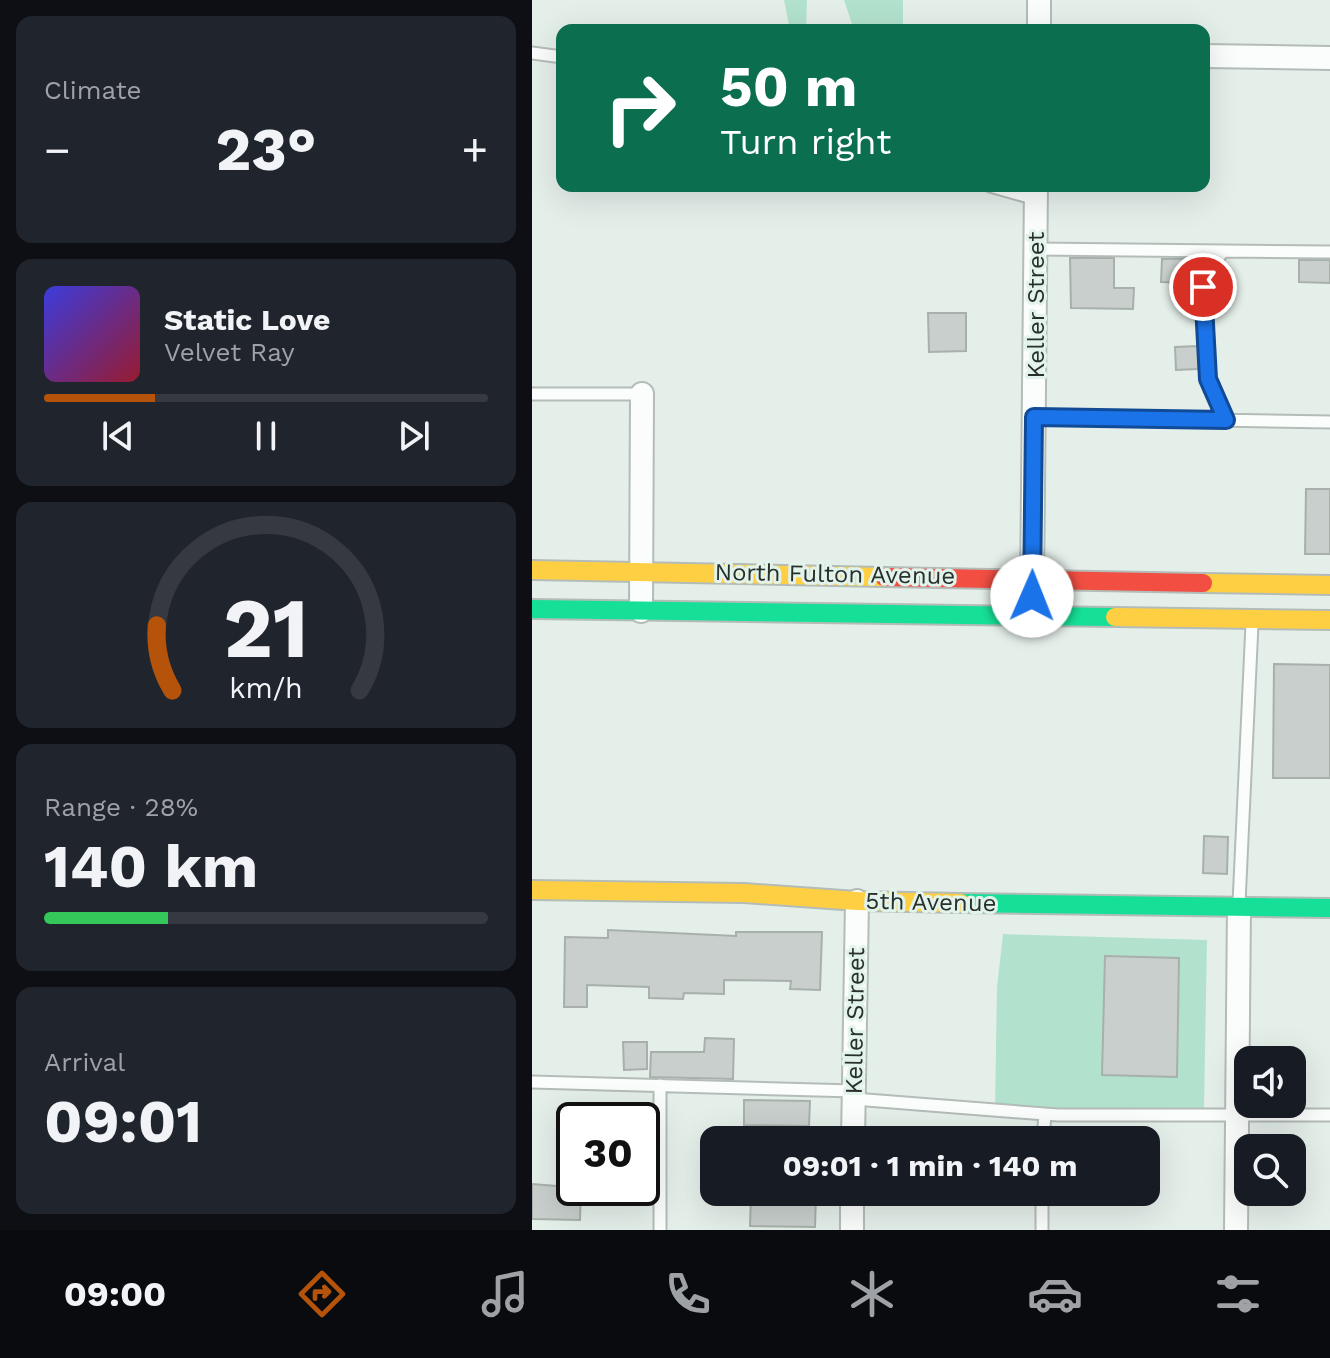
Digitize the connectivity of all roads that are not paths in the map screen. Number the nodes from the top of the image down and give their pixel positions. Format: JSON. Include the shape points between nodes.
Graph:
{"nodes":[{"id":1,"x":1039,"y":0,"type":"edge"},
{"id":2,"x":1039,"y":24,"type":"edge"},
{"id":3,"x":532,"y":53,"type":"edge"},
{"id":4,"x":556,"y":56,"type":"edge"},
{"id":5,"x":1210,"y":56,"type":"edge"},
{"id":6,"x":1330,"y":58,"type":"edge"},
{"id":7,"x":1036,"y":192,"type":"edge"},
{"id":8,"x":1037,"y":249,"type":"junction"},
{"id":9,"x":1223,"y":251,"type":"junction"},
{"id":10,"x":1330,"y":252,"type":"edge"},
{"id":11,"x":532,"y":394,"type":"edge"},
{"id":12,"x":642,"y":394,"type":"joint"},
{"id":13,"x":1034,"y":417,"type":"junction"},
{"id":14,"x":1226,"y":420,"type":"junction"},
{"id":15,"x":1330,"y":422,"type":"edge"},
{"id":16,"x":532,"y":570,"type":"edge"},
{"id":17,"x":642,"y":571,"type":"junction"},
{"id":18,"x":1032,"y":577,"type":"junction"},
{"id":19,"x":1330,"y":585,"type":"edge"},
{"id":20,"x":532,"y":609,"type":"edge"},
{"id":21,"x":641,"y":611,"type":"junction"},
{"id":22,"x":1032,"y":616,"type":"junction"},
{"id":23,"x":1252,"y":620,"type":"junction"},
{"id":24,"x":1330,"y":620,"type":"edge"},
{"id":25,"x":532,"y":890,"type":"edge"},
{"id":26,"x":857,"y":901,"type":"junction"},
{"id":27,"x":1239,"y":907,"type":"junction"},
{"id":28,"x":1330,"y":908,"type":"edge"},
{"id":29,"x":1238,"y":1046,"type":"edge"},
{"id":30,"x":532,"y":1082,"type":"edge"},
{"id":31,"x":660,"y":1085,"type":"junction"},
{"id":32,"x":854,"y":1095,"type":"junction"},
{"id":33,"x":1045,"y":1114,"type":"junction"},
{"id":34,"x":1234,"y":1114,"type":"edge"},
{"id":35,"x":1306,"y":1115,"type":"edge"},
{"id":36,"x":1330,"y":1115,"type":"edge"},
{"id":37,"x":1237,"y":1118,"type":"edge"},
{"id":38,"x":853,"y":1126,"type":"edge"},
{"id":39,"x":1044,"y":1126,"type":"edge"},
{"id":40,"x":852,"y":1206,"type":"edge"},
{"id":41,"x":1042,"y":1206,"type":"edge"},
{"id":42,"x":660,"y":1230,"type":"edge"},
{"id":43,"x":852,"y":1230,"type":"edge"},
{"id":44,"x":1042,"y":1230,"type":"edge"},
{"id":45,"x":1236,"y":1230,"type":"edge"}],
"edges":[{"from":1,"to":2,"type":"street"},
{"from":3,"to":4,"type":"lane"},
{"from":5,"to":6,"type":"street"},
{"from":7,"to":8,"type":"street","name":"Keller Street"},
{"from":8,"to":9,"type":"lane"},
{"from":8,"to":13,"type":"street","name":"Keller Street"},
{"from":9,"to":10,"type":"lane"},
{"from":9,"to":14,"type":"lane","via":[[1203,287],[1208,379]]},
{"from":11,"to":12,"type":"lane"},
{"from":12,"to":17,"type":"street"},
{"from":13,"to":14,"type":"lane"},
{"from":13,"to":18,"type":"street","name":"Keller Street"},
{"from":14,"to":15,"type":"lane"},
{"from":16,"to":17,"type":"main road","name":"North Fulton Avenue"},
{"from":17,"to":18,"type":"main road","name":"North Fulton Avenue"},
{"from":17,"to":21,"type":"street"},
{"from":18,"to":19,"type":"main road","name":"North Fulton Avenue"},
{"from":18,"to":22,"type":"street","name":"Keller Street"},
{"from":20,"to":21,"type":"main road","name":"North Fulton Avenue"},
{"from":21,"to":22,"type":"main road","name":"North Fulton Avenue"},
{"from":22,"to":23,"type":"main road","name":"North Fulton Avenue"},
{"from":23,"to":24,"type":"main road","name":"North Fulton Avenue"},
{"from":23,"to":27,"type":"lane"},
{"from":25,"to":26,"type":"main road","name":"5th Avenue","via":[[744,893]]},
{"from":26,"to":27,"type":"main road","name":"5th Avenue"},
{"from":26,"to":32,"type":"street","name":"Keller Street"},
{"from":27,"to":28,"type":"main road","name":"5th Avenue"},
{"from":27,"to":29,"type":"street"},
{"from":30,"to":31,"type":"lane"},
{"from":31,"to":32,"type":"lane"},
{"from":31,"to":42,"type":"lane"},
{"from":32,"to":33,"type":"lane"},
{"from":32,"to":38,"type":"street","name":"Keller Street"},
{"from":33,"to":34,"type":"lane"},
{"from":33,"to":39,"type":"lane"},
{"from":35,"to":36,"type":"lane"},
{"from":37,"to":45,"type":"street"},
{"from":40,"to":43,"type":"street"},
{"from":41,"to":44,"type":"lane"}]}
